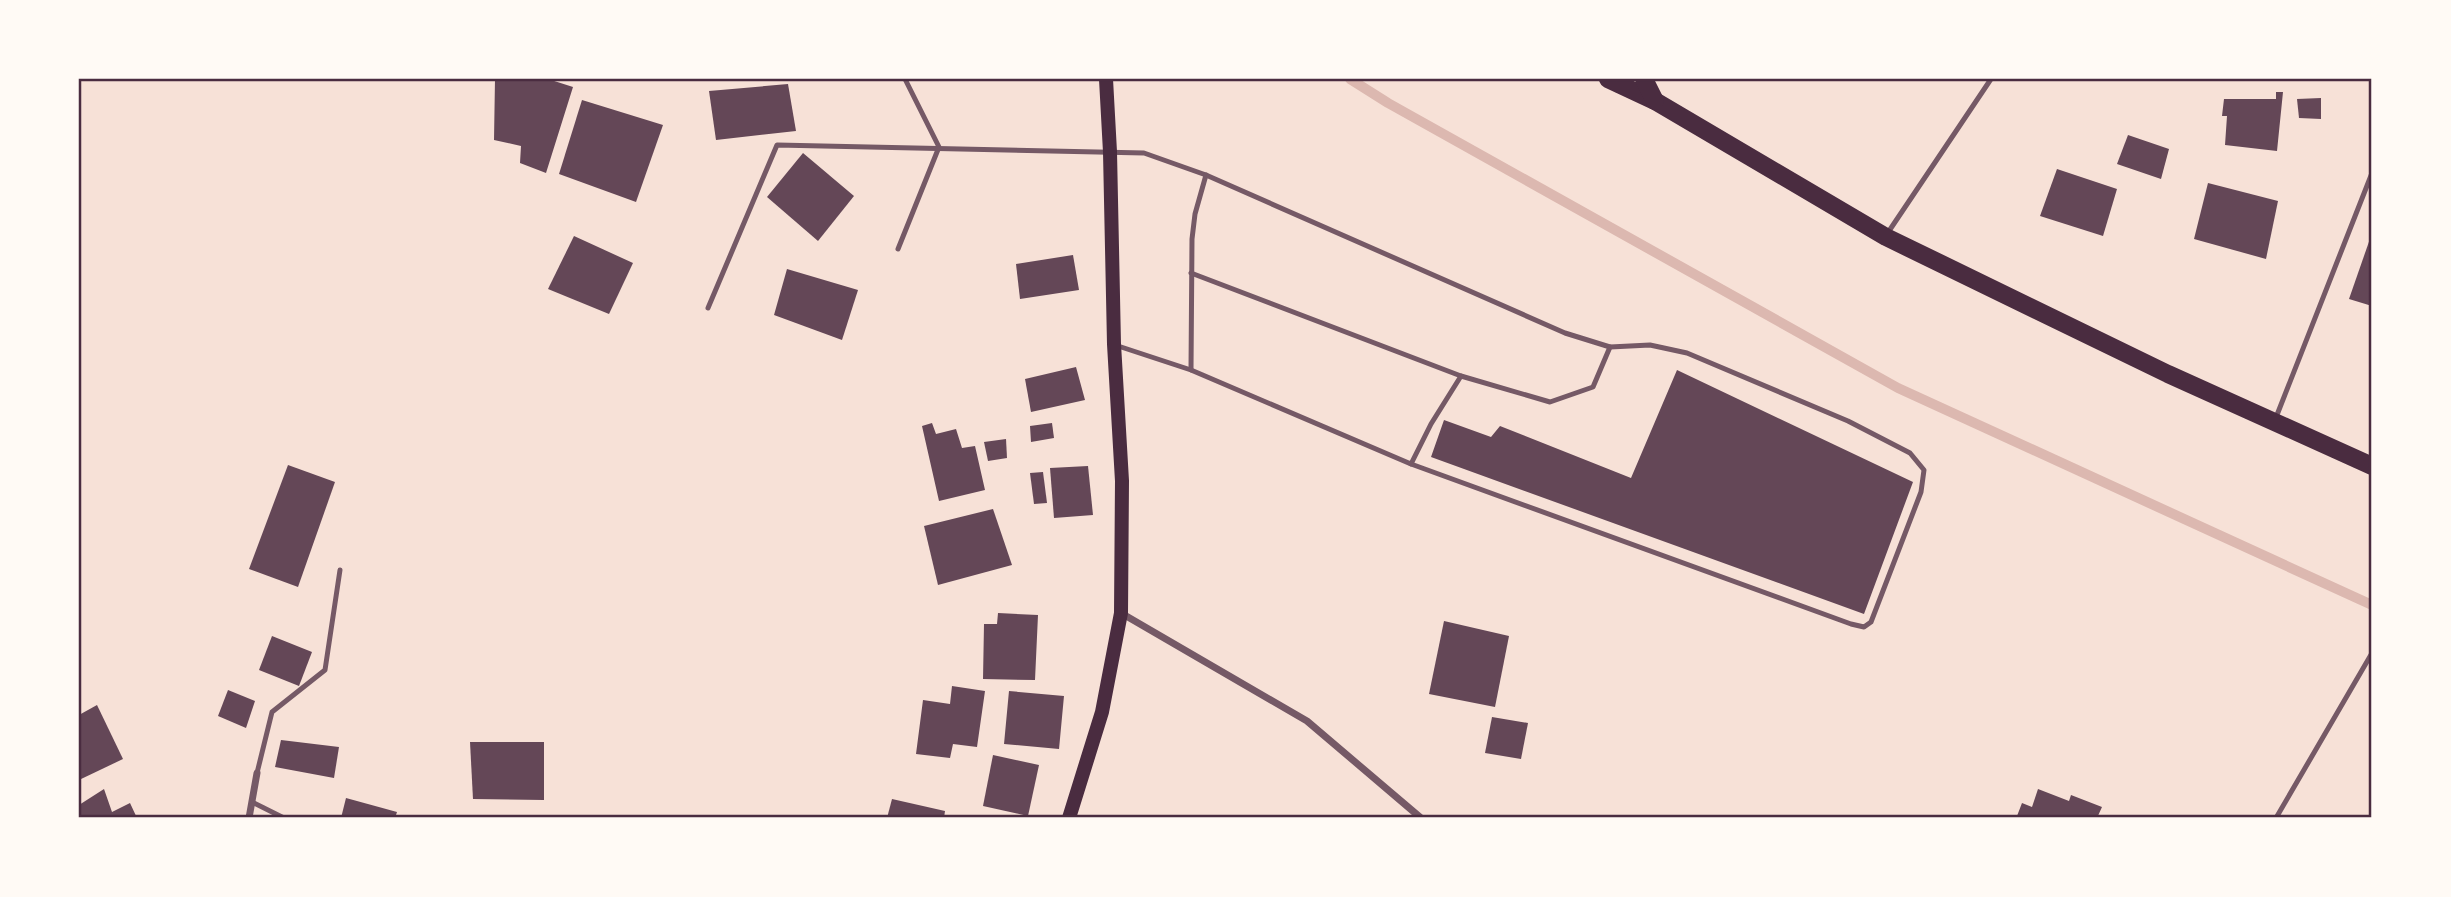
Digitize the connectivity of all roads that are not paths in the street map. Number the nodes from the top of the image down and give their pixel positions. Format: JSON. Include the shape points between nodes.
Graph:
{"nodes":[{"id":1,"x":905,"y":79,"type":"edge"},
{"id":2,"x":1106,"y":79,"type":"edge"},
{"id":3,"x":1608,"y":79,"type":"edge"},
{"id":4,"x":1644,"y":79,"type":"edge"},
{"id":5,"x":1991,"y":79,"type":"edge"},
{"id":6,"x":1655,"y":102,"type":"junction"},
{"id":7,"x":939,"y":147,"type":"junction"},
{"id":8,"x":1110,"y":152,"type":"junction"},
{"id":9,"x":2372,"y":173,"type":"edge"},
{"id":10,"x":1206,"y":174,"type":"junction"},
{"id":11,"x":1886,"y":237,"type":"junction"},
{"id":12,"x":898,"y":249,"type":"dead end"},
{"id":13,"x":1191,"y":273,"type":"junction"},
{"id":14,"x":708,"y":308,"type":"dead end"},
{"id":15,"x":1114,"y":345,"type":"junction"},
{"id":16,"x":1610,"y":347,"type":"junction"},
{"id":17,"x":1191,"y":370,"type":"junction"},
{"id":18,"x":1461,"y":376,"type":"junction"},
{"id":19,"x":2274,"y":423,"type":"junction"},
{"id":20,"x":1411,"y":464,"type":"junction"},
{"id":21,"x":2372,"y":466,"type":"edge"},
{"id":22,"x":340,"y":570,"type":"dead end"},
{"id":23,"x":1121,"y":613,"type":"junction"},
{"id":24,"x":2372,"y":653,"type":"edge"},
{"id":25,"x":257,"y":772,"type":"joint"},
{"id":26,"x":252,"y":802,"type":"junction"},
{"id":27,"x":249,"y":818,"type":"edge"},
{"id":28,"x":284,"y":818,"type":"edge"},
{"id":29,"x":1069,"y":818,"type":"edge"},
{"id":30,"x":1421,"y":818,"type":"edge"},
{"id":31,"x":2276,"y":818,"type":"edge"}],
"edges":[{"from":1,"to":7,"type":"lane"},
{"from":2,"to":8,"type":"main road"},
{"from":3,"to":6,"type":"main road"},
{"from":4,"to":6,"type":"main road"},
{"from":5,"to":11,"type":"lane"},
{"from":6,"to":11,"type":"main road"},
{"from":7,"to":8,"type":"lane"},
{"from":7,"to":12,"type":"lane"},
{"from":7,"to":14,"type":"lane","via":[[777,145]]},
{"from":8,"to":10,"type":"lane","via":[[1144,153]]},
{"from":8,"to":15,"type":"main road"},
{"from":9,"to":19,"type":"lane"},
{"from":10,"to":13,"type":"lane","via":[[1195,215]]},
{"from":10,"to":16,"type":"lane","via":[[1565,333]]},
{"from":11,"to":19,"type":"main road"},
{"from":13,"to":17,"type":"lane"},
{"from":13,"to":18,"type":"lane"},
{"from":15,"to":17,"type":"lane"},
{"from":15,"to":23,"type":"main road","via":[[1122,481]]},
{"from":16,"to":18,"type":"lane","via":[[1593,387],[1550,402]]},
{"from":16,"to":20,"type":"lane","via":[[1650,345],[1687,353],[1848,421],[1910,453],[1924,470],[1921,492],[1871,622],[1851,624]]},
{"from":17,"to":20,"type":"lane"},
{"from":18,"to":20,"type":"lane"},
{"from":19,"to":21,"type":"main road"},
{"from":22,"to":25,"type":"lane","via":[[325,670],[272,712]]},
{"from":23,"to":29,"type":"main road","via":[[1102,712]]},
{"from":23,"to":30,"type":"street","via":[[1307,721]]},
{"from":24,"to":31,"type":"lane"},
{"from":25,"to":26,"type":"street"},
{"from":26,"to":27,"type":"street"},
{"from":26,"to":28,"type":"lane"}]}
